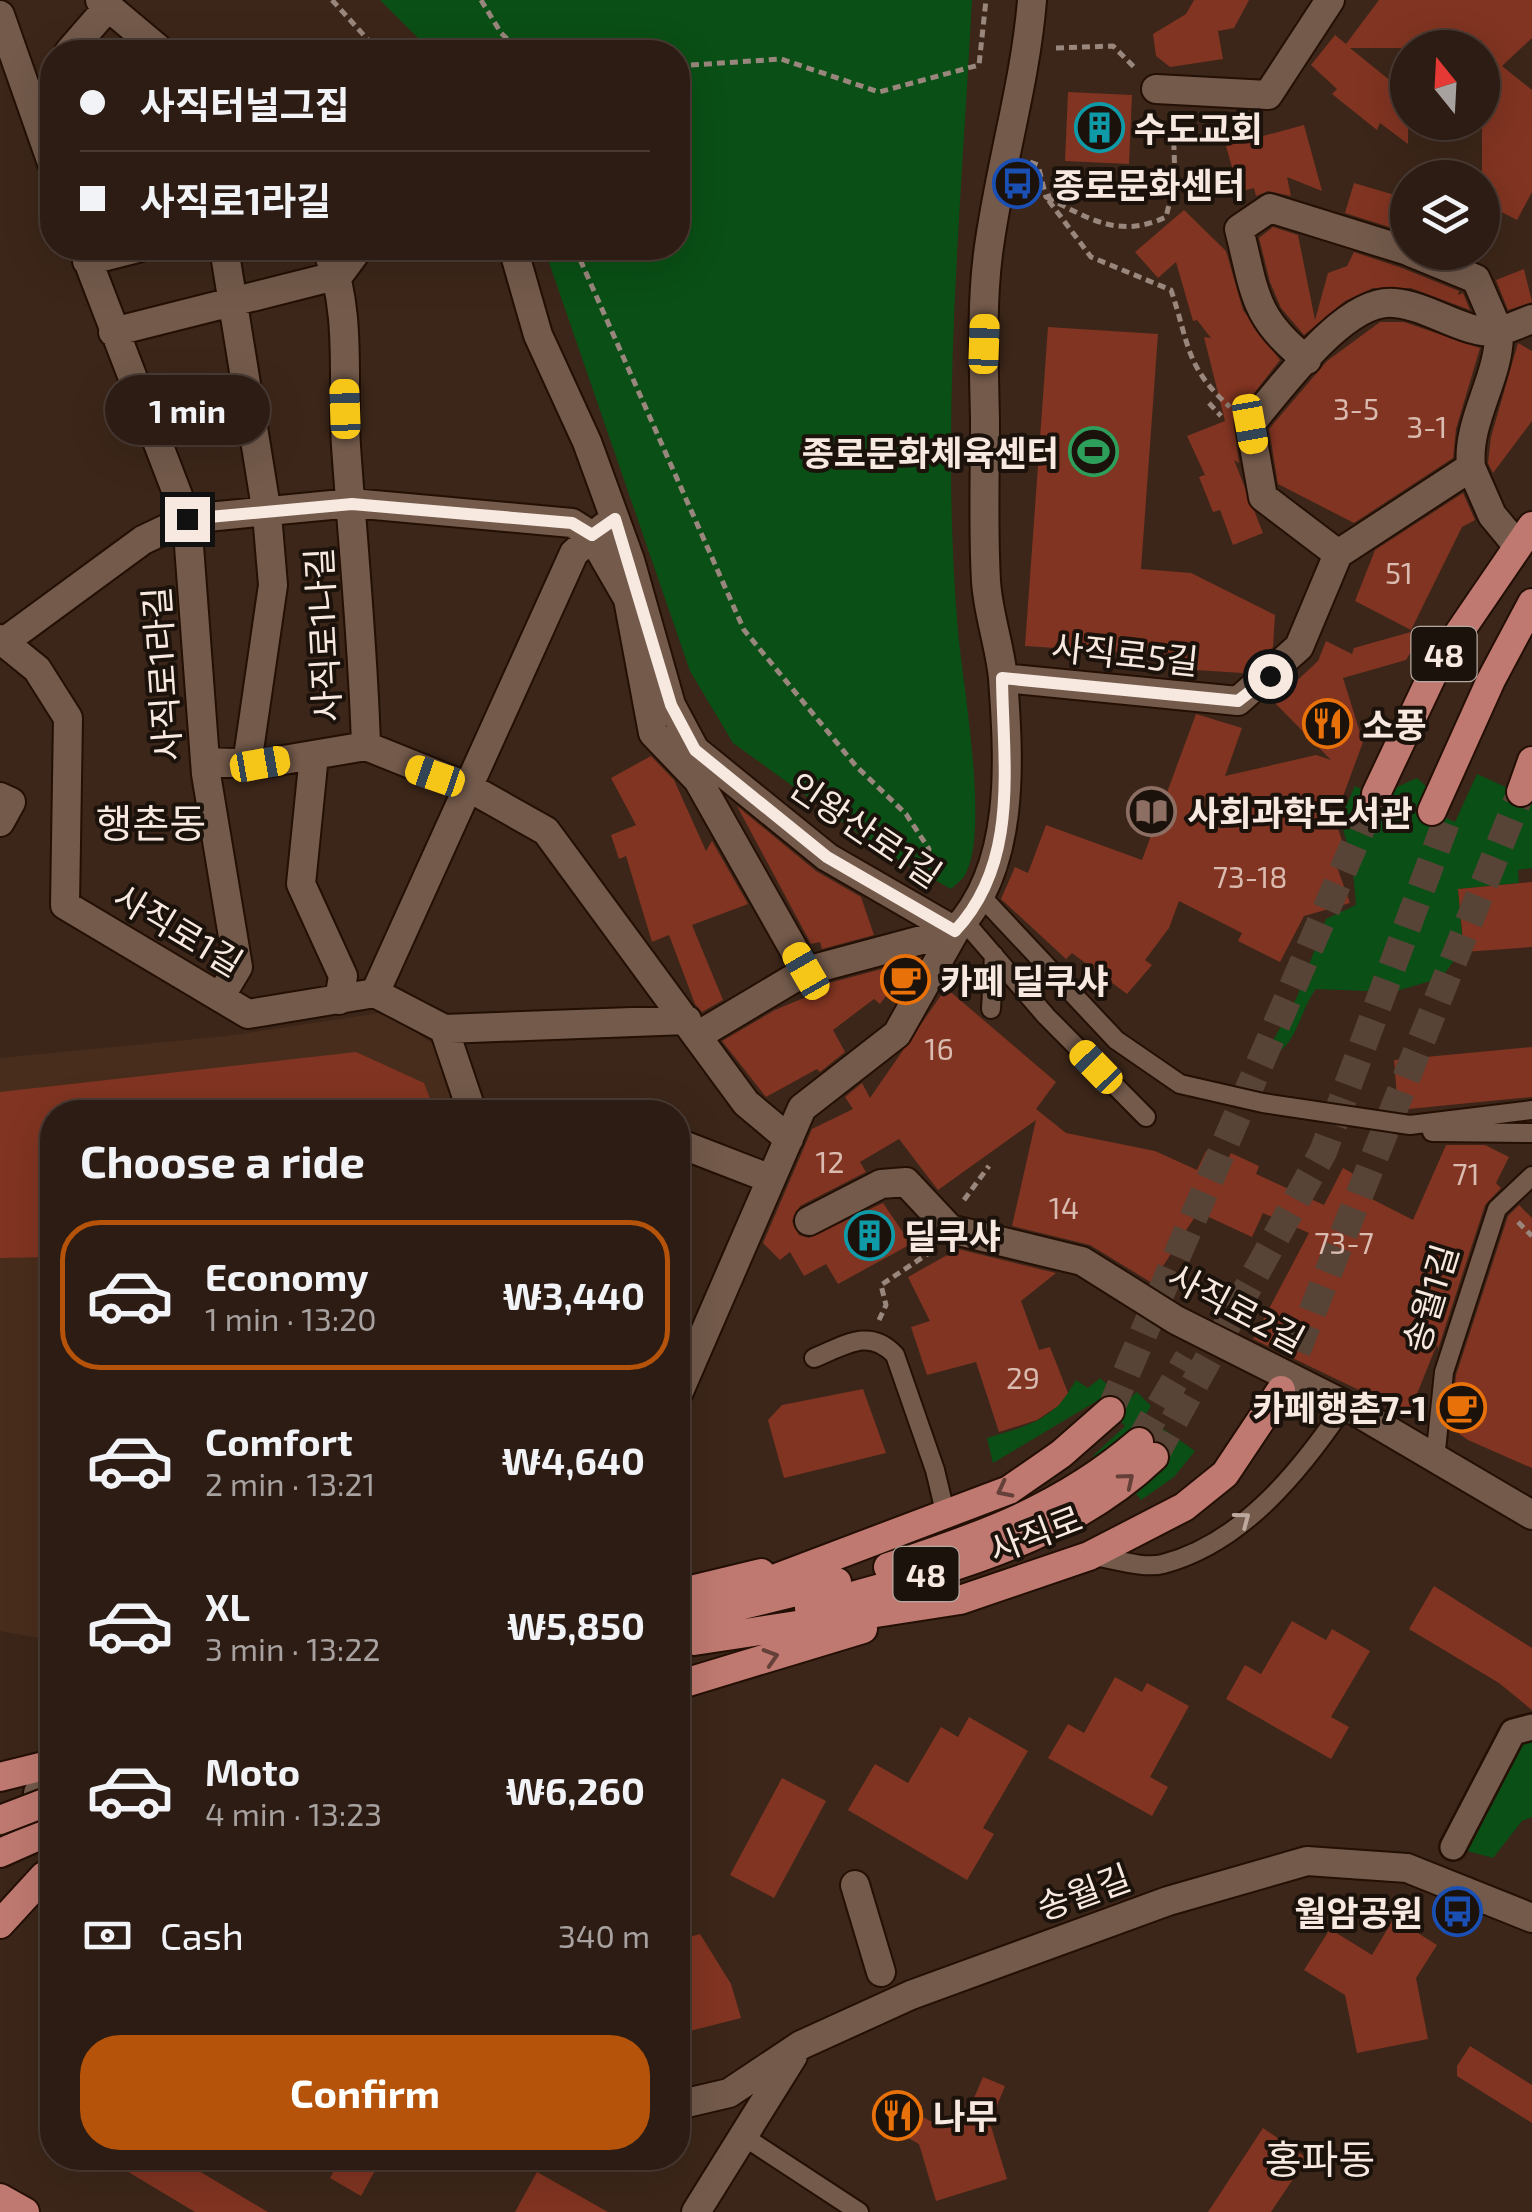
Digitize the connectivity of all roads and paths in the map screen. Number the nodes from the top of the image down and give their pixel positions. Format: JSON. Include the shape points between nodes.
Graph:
{"nodes":[{"id":1,"x":332,"y":0,"type":"edge"},
{"id":2,"x":481,"y":0,"type":"edge"},
{"id":3,"x":986,"y":0,"type":"edge"},
{"id":4,"x":1032,"y":0,"type":"edge"},
{"id":5,"x":1330,"y":0,"type":"edge"},
{"id":6,"x":104,"y":3,"type":"edge"},
{"id":7,"x":0,"y":15,"type":"edge"},
{"id":8,"x":78,"y":40,"type":"edge"},
{"id":9,"x":148,"y":40,"type":"edge"},
{"id":10,"x":368,"y":40,"type":"edge"},
{"id":11,"x":508,"y":40,"type":"edge"},
{"id":12,"x":1028,"y":49,"type":"junction"},
{"id":13,"x":690,"y":65,"type":"edge"},
{"id":14,"x":1156,"y":89,"type":"junction"},
{"id":15,"x":40,"y":129,"type":"edge"},
{"id":16,"x":1067,"y":190,"type":"dead end"},
{"id":17,"x":1046,"y":197,"type":"junction"},
{"id":18,"x":1390,"y":246,"type":"edge"},
{"id":19,"x":87,"y":260,"type":"edge"},
{"id":20,"x":227,"y":260,"type":"edge"},
{"id":21,"x":332,"y":260,"type":"edge"},
{"id":22,"x":350,"y":260,"type":"edge"},
{"id":23,"x":517,"y":260,"type":"edge"},
{"id":24,"x":580,"y":260,"type":"edge"},
{"id":25,"x":1454,"y":270,"type":"edge"},
{"id":26,"x":339,"y":275,"type":"junction"},
{"id":27,"x":236,"y":300,"type":"junction"},
{"id":28,"x":1532,"y":319,"type":"edge"},
{"id":29,"x":114,"y":332,"type":"junction"},
{"id":30,"x":1499,"y":332,"type":"junction"},
{"id":31,"x":1307,"y":360,"type":"junction"},
{"id":32,"x":1250,"y":424,"type":"junction"},
{"id":33,"x":1471,"y":467,"type":"junction"},
{"id":34,"x":352,"y":504,"type":"junction"},
{"id":35,"x":267,"y":514,"type":"junction"},
{"id":36,"x":187,"y":519,"type":"junction"},
{"id":37,"x":615,"y":519,"type":"junction"},
{"id":38,"x":592,"y":535,"type":"junction"},
{"id":39,"x":1524,"y":535,"type":"edge"},
{"id":40,"x":1338,"y":554,"type":"junction"},
{"id":41,"x":1532,"y":603,"type":"edge"},
{"id":42,"x":1532,"y":640,"type":"edge"},
{"id":43,"x":2,"y":641,"type":"edge"},
{"id":44,"x":1002,"y":678,"type":"junction"},
{"id":45,"x":366,"y":746,"type":"junction"},
{"id":46,"x":314,"y":755,"type":"junction"},
{"id":47,"x":1532,"y":761,"type":"edge"},
{"id":48,"x":205,"y":762,"type":"junction"},
{"id":49,"x":247,"y":764,"type":"junction"},
{"id":50,"x":468,"y":787,"type":"junction"},
{"id":51,"x":1520,"y":792,"type":"tunnel mouth"},
{"id":52,"x":1376,"y":794,"type":"tunnel mouth"},
{"id":53,"x":0,"y":796,"type":"edge"},
{"id":54,"x":0,"y":822,"type":"edge"},
{"id":55,"x":932,"y":881,"type":"dead end"},
{"id":56,"x":981,"y":896,"type":"junction"},
{"id":57,"x":960,"y":926,"type":"junction"},
{"id":58,"x":994,"y":955,"type":"junction"},
{"id":59,"x":806,"y":971,"type":"junction"},
{"id":60,"x":376,"y":993,"type":"junction"},
{"id":61,"x":220,"y":996,"type":"junction"},
{"id":62,"x":339,"y":1000,"type":"junction"},
{"id":63,"x":991,"y":1009,"type":"dead end"},
{"id":64,"x":692,"y":1028,"type":"junction"},
{"id":65,"x":444,"y":1029,"type":"junction"},
{"id":66,"x":468,"y":1100,"type":"edge"},
{"id":67,"x":1532,"y":1110,"type":"edge"},
{"id":68,"x":1146,"y":1117,"type":"dead end"},
{"id":69,"x":1411,"y":1132,"type":"dead end"},
{"id":70,"x":1532,"y":1133,"type":"edge"},
{"id":71,"x":789,"y":1139,"type":"junction"},
{"id":72,"x":690,"y":1147,"type":"edge"},
{"id":73,"x":1532,"y":1176,"type":"edge"},
{"id":74,"x":772,"y":1178,"type":"junction"},
{"id":75,"x":809,"y":1221,"type":"dead end"},
{"id":76,"x":881,"y":1285,"type":"dead end"},
{"id":77,"x":873,"y":1340,"type":"junction"},
{"id":78,"x":814,"y":1358,"type":"dead end"},
{"id":79,"x":690,"y":1366,"type":"edge"},
{"id":80,"x":1281,"y":1390,"type":"tunnel mouth"},
{"id":81,"x":1346,"y":1406,"type":"junction"},
{"id":82,"x":1110,"y":1412,"type":"tunnel mouth"},
{"id":83,"x":1146,"y":1449,"type":"tunnel mouth"},
{"id":84,"x":1435,"y":1460,"type":"junction"},
{"id":85,"x":1532,"y":1515,"type":"edge"},
{"id":86,"x":946,"y":1516,"type":"junction"},
{"id":87,"x":830,"y":1556,"type":"junction"},
{"id":88,"x":1088,"y":1556,"type":"junction"},
{"id":89,"x":690,"y":1590,"type":"edge"},
{"id":90,"x":960,"y":1600,"type":"junction"},
{"id":91,"x":690,"y":1627,"type":"edge"},
{"id":92,"x":690,"y":1629,"type":"edge"},
{"id":93,"x":690,"y":1630,"type":"edge"},
{"id":94,"x":690,"y":1681,"type":"edge"},
{"id":95,"x":1532,"y":1726,"type":"edge"},
{"id":96,"x":0,"y":1777,"type":"edge"},
{"id":97,"x":40,"y":1778,"type":"edge"},
{"id":98,"x":40,"y":1779,"type":"edge"},
{"id":99,"x":40,"y":1784,"type":"edge"},
{"id":100,"x":0,"y":1786,"type":"edge"},
{"id":101,"x":0,"y":1820,"type":"edge"},
{"id":102,"x":40,"y":1835,"type":"edge"},
{"id":103,"x":1454,"y":1847,"type":"dead end"},
{"id":104,"x":0,"y":1853,"type":"edge"},
{"id":105,"x":40,"y":1881,"type":"edge"},
{"id":106,"x":855,"y":1885,"type":"dead end"},
{"id":107,"x":40,"y":1886,"type":"edge"},
{"id":108,"x":0,"y":1900,"type":"edge"},
{"id":109,"x":1532,"y":1918,"type":"edge"},
{"id":110,"x":0,"y":1924,"type":"edge"},
{"id":111,"x":881,"y":1972,"type":"dead end"},
{"id":112,"x":800,"y":2045,"type":"junction"},
{"id":113,"x":690,"y":2101,"type":"edge"},
{"id":114,"x":743,"y":2136,"type":"junction"},
{"id":115,"x":0,"y":2198,"type":"edge"},
{"id":116,"x":25,"y":2212,"type":"edge"},
{"id":117,"x":696,"y":2212,"type":"edge"},
{"id":118,"x":859,"y":2212,"type":"edge"}],
"edges":[{"from":1,"to":10,"type":"path"},
{"from":2,"to":11,"type":"path"},
{"from":3,"to":13,"type":"path","via":[[979,65],[879,92],[781,59]]},
{"from":4,"to":12,"type":"street","name":"인왕산로1길"},
{"from":5,"to":14,"type":"street","via":[[1268,95]]},
{"from":6,"to":8,"type":"street"},
{"from":6,"to":9,"type":"street"},
{"from":7,"to":15,"type":"street"},
{"from":12,"to":14,"type":"path","via":[[1113,46]]},
{"from":12,"to":44,"type":"street","name":"인왕산로1길","via":[[987,274],[986,584]]},
{"from":14,"to":17,"type":"path","via":[[1172,111],[1175,181],[1166,217],[1120,229]]},
{"from":16,"to":17,"type":"path"},
{"from":17,"to":32,"type":"path","via":[[1091,257],[1172,290],[1202,382]]},
{"from":18,"to":31,"type":"street","via":[[1270,208],[1239,229],[1256,299],[1273,334]]},
{"from":19,"to":29,"type":"street","name":"사직로1라길"},
{"from":20,"to":27,"type":"street"},
{"from":21,"to":26,"type":"street"},
{"from":22,"to":26,"type":"street"},
{"from":23,"to":37,"type":"street","name":"인왕산로1길","via":[[538,335]]},
{"from":24,"to":55,"type":"path","via":[[744,630],[856,766],[906,814],[930,849],[922,875]]},
{"from":25,"to":30,"type":"street","via":[[1476,279]]},
{"from":26,"to":27,"type":"street"},
{"from":26,"to":34,"type":"street","name":"사직로1나길"},
{"from":27,"to":29,"type":"street"},
{"from":27,"to":35,"type":"street"},
{"from":28,"to":30,"type":"street"},
{"from":29,"to":36,"type":"street","name":"사직로1라길"},
{"from":30,"to":31,"type":"street","via":[[1393,302],[1348,315]]},
{"from":30,"to":33,"type":"street","via":[[1500,351],[1469,449]]},
{"from":31,"to":32,"type":"street"},
{"from":32,"to":40,"type":"street","via":[[1264,497]]},
{"from":33,"to":39,"type":"street","via":[[1492,515]]},
{"from":33,"to":40,"type":"street"},
{"from":34,"to":35,"type":"street","name":"사직로1나길"},
{"from":34,"to":38,"type":"street","via":[[572,523]]},
{"from":34,"to":45,"type":"street","name":"사직로1나길"},
{"from":35,"to":36,"type":"street"},
{"from":35,"to":49,"type":"street","via":[[273,585]]},
{"from":36,"to":43,"type":"street","name":"사직로1길","via":[[143,540]]},
{"from":36,"to":48,"type":"street","name":"사직로1라길"},
{"from":37,"to":38,"type":"street"},
{"from":37,"to":57,"type":"street","name":"인왕산로1길","via":[[671,705],[695,750],[827,857]]},
{"from":38,"to":50,"type":"street","via":[[574,554]]},
{"from":38,"to":59,"type":"street","via":[[628,599],[652,733],[698,780]]},
{"from":39,"to":52,"type":"main road","number":"48","via":[[1437,664]]},
{"from":40,"to":44,"type":"street","name":"사직로5길","via":[[1298,646],[1238,701]]},
{"from":41,"to":42,"type":"main road","number":"48","via":[[1491,680],[1440,814]]},
{"from":43,"to":61,"type":"street","name":"사직로1길","via":[[38,669],[68,718],[65,905]]},
{"from":44,"to":56,"type":"street","name":"인왕산로1길","via":[[1002,838]]},
{"from":45,"to":46,"type":"street"},
{"from":45,"to":50,"type":"street","name":"사직로1나길"},
{"from":46,"to":49,"type":"street"},
{"from":46,"to":62,"type":"street","via":[[301,884],[342,976]]},
{"from":47,"to":51,"type":"main road"},
{"from":48,"to":49,"type":"street"},
{"from":48,"to":61,"type":"street","name":"사직로1라길","via":[[238,967]]},
{"from":50,"to":60,"type":"street"},
{"from":50,"to":64,"type":"street","name":"사직로1나길","via":[[546,831]]},
{"from":53,"to":54,"type":"street","via":[[11,802]]},
{"from":56,"to":57,"type":"street","name":"인왕산로1길"},
{"from":56,"to":67,"type":"lane","via":[[1116,1040],[1180,1084],[1263,1104],[1410,1125]]},
{"from":57,"to":58,"type":"lane"},
{"from":57,"to":59,"type":"street"},
{"from":57,"to":71,"type":"street","via":[[897,1034],[802,1108]]},
{"from":58,"to":63,"type":"lane"},
{"from":58,"to":68,"type":"lane"},
{"from":59,"to":64,"type":"street"},
{"from":60,"to":62,"type":"street","name":"사직로1길"},
{"from":60,"to":65,"type":"street"},
{"from":61,"to":62,"type":"street","name":"사직로1길","via":[[248,1014]]},
{"from":64,"to":65,"type":"street"},
{"from":64,"to":71,"type":"street","name":"사직로1나길","via":[[746,1103]]},
{"from":65,"to":66,"type":"street"},
{"from":69,"to":70,"type":"lane"},
{"from":71,"to":74,"type":"street"},
{"from":72,"to":74,"type":"street"},
{"from":73,"to":84,"type":"lane","name":"송월1길","via":[[1497,1209],[1444,1372]]},
{"from":74,"to":79,"type":"street"},
{"from":75,"to":81,"type":"street","name":"사직로2길","via":[[881,1184],[906,1182],[950,1229],[1082,1260],[1233,1352]]},
{"from":76,"to":77,"type":"path","via":[[886,1305]]},
{"from":77,"to":78,"type":"lane","via":[[862,1338]]},
{"from":77,"to":86,"type":"lane","via":[[895,1354]]},
{"from":80,"to":88,"type":"main road","name":"사직로","via":[[1224,1474],[1184,1508]]},
{"from":81,"to":84,"type":"street"},
{"from":88,"to":81,"type":"lane","one_way":true,"via":[[1160,1565],[1214,1540],[1287,1483]]},
{"from":82,"to":86,"type":"main road","name":"사직로","number":"48","one_way":true,"via":[[1009,1490]]},
{"from":83,"to":92,"type":"main road","name":"사직로","number":"48","via":[[993,1533]]},
{"from":84,"to":85,"type":"street"},
{"from":86,"to":87,"type":"main road","name":"사직로","number":"48"},
{"from":87,"to":89,"type":"main road"},
{"from":87,"to":91,"type":"main road","name":"사직로","number":"48"},
{"from":88,"to":90,"type":"main road","name":"사직로"},
{"from":90,"to":93,"type":"main road","name":"사직로"},
{"from":94,"to":90,"type":"main road","one_way":true},
{"from":95,"to":103,"type":"street","via":[[1513,1732]]},
{"from":96,"to":97,"type":"main road"},
{"from":98,"to":100,"type":"main road"},
{"from":99,"to":101,"type":"main road","bridge":true},
{"from":102,"to":104,"type":"main road"},
{"from":105,"to":108,"type":"main road"},
{"from":106,"to":111,"type":"street"},
{"from":107,"to":110,"type":"main road"},
{"from":109,"to":112,"type":"street","name":"송월길","via":[[1407,1868],[1307,1861],[1031,1950]]},
{"from":112,"to":113,"type":"street","name":"송월길","via":[[729,2093]]},
{"from":112,"to":114,"type":"street"},
{"from":114,"to":117,"type":"street"},
{"from":114,"to":118,"type":"lane"},
{"from":115,"to":116,"type":"main road"}]}
